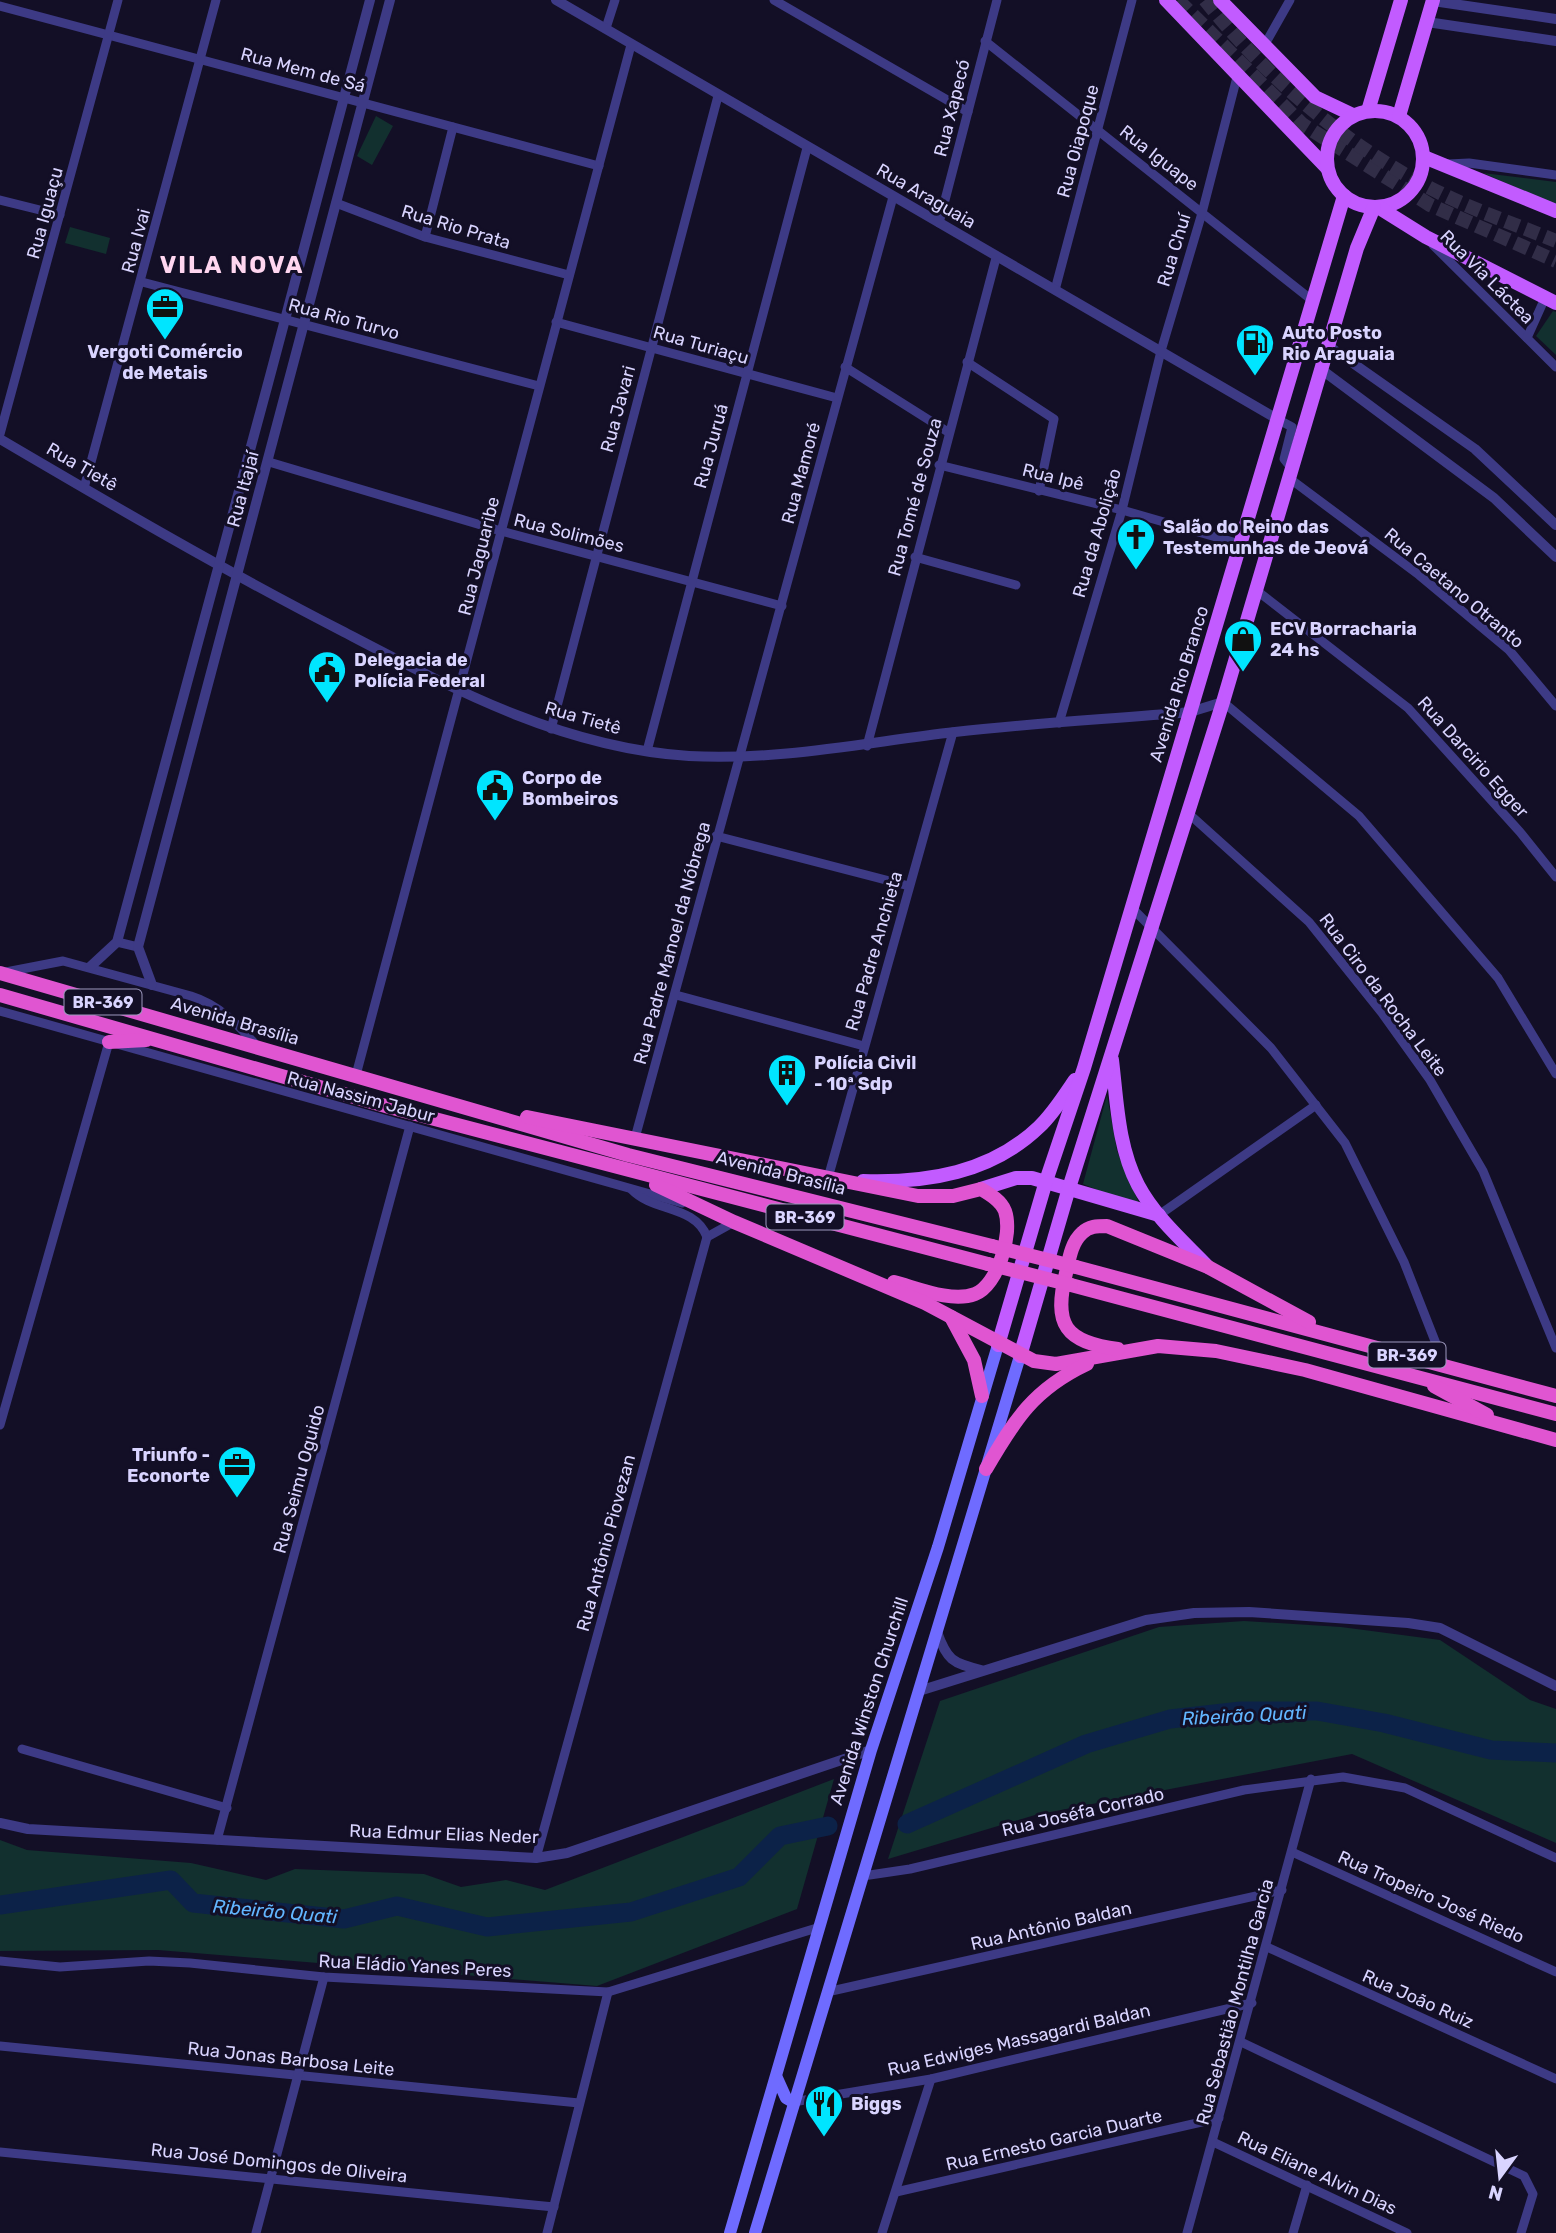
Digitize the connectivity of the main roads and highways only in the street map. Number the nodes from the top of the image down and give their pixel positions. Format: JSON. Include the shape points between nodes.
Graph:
{"nodes":[{"id":1,"x":1166,"y":0,"type":"edge"},
{"id":2,"x":1220,"y":0,"type":"edge"},
{"id":3,"x":1401,"y":0,"type":"edge"},
{"id":4,"x":1433,"y":1,"type":"edge"},
{"id":5,"x":1368,"y":111,"type":"junction"},
{"id":6,"x":1353,"y":116,"type":"junction"},
{"id":7,"x":1399,"y":116,"type":"junction"},
{"id":8,"x":1424,"y":157,"type":"junction"},
{"id":9,"x":1327,"y":167,"type":"junction"},
{"id":10,"x":1344,"y":196,"type":"junction"},
{"id":11,"x":1376,"y":207,"type":"junction"},
{"id":12,"x":1556,"y":211,"type":"edge"},
{"id":13,"x":1550,"y":300,"type":"edge"},
{"id":14,"x":1,"y":973,"type":"edge"},
{"id":15,"x":0,"y":995,"type":"edge"},
{"id":16,"x":169,"y":1041,"type":"junction"},
{"id":17,"x":109,"y":1042,"type":"road end"},
{"id":18,"x":1111,"y":1055,"type":"junction"},
{"id":19,"x":1084,"y":1068,"type":"junction"},
{"id":20,"x":443,"y":1101,"type":"junction"},
{"id":21,"x":623,"y":1169,"type":"junction"},
{"id":22,"x":832,"y":1179,"type":"junction"},
{"id":23,"x":1046,"y":1181,"type":"junction"},
{"id":24,"x":1069,"y":1188,"type":"junction"},
{"id":25,"x":981,"y":1189,"type":"junction"},
{"id":26,"x":1159,"y":1215,"type":"junction"},
{"id":27,"x":1208,"y":1267,"type":"junction"},
{"id":28,"x":852,"y":1272,"type":"junction"},
{"id":29,"x":951,"y":1316,"type":"junction"},
{"id":30,"x":1338,"y":1336,"type":"junction"},
{"id":31,"x":998,"y":1345,"type":"junction"},
{"id":32,"x":1130,"y":1350,"type":"junction"},
{"id":33,"x":1107,"y":1354,"type":"junction"},
{"id":34,"x":1020,"y":1356,"type":"junction"},
{"id":35,"x":1411,"y":1374,"type":"junction"},
{"id":36,"x":982,"y":1396,"type":"junction"},
{"id":37,"x":1556,"y":1396,"type":"edge"},
{"id":38,"x":1556,"y":1414,"type":"edge"},
{"id":39,"x":1508,"y":1427,"type":"junction"},
{"id":40,"x":1556,"y":1440,"type":"edge"},
{"id":41,"x":986,"y":1469,"type":"junction"},
{"id":42,"x":776,"y":2078,"type":"junction"},
{"id":43,"x":793,"y":2102,"type":"junction"},
{"id":44,"x":730,"y":2233,"type":"edge"},
{"id":45,"x":755,"y":2233,"type":"edge"}],
"edges":[{"from":1,"to":9,"type":"main road"},
{"from":2,"to":6,"type":"main road","via":[[1315,97]]},
{"from":3,"to":5,"type":"main road"},
{"from":4,"to":7,"type":"main road"},
{"from":5,"to":6,"type":"main road"},
{"from":5,"to":7,"type":"main road"},
{"from":6,"to":9,"type":"main road","via":[[1331,138]]},
{"from":7,"to":8,"type":"main road","via":[[1412,127]]},
{"from":8,"to":11,"type":"main road","via":[[1415,187],[1404,198]]},
{"from":8,"to":12,"type":"main road"},
{"from":9,"to":10,"type":"main road"},
{"from":10,"to":11,"type":"main road"},
{"from":10,"to":19,"type":"main road","name":"Avenida Rio Branco"},
{"from":11,"to":13,"type":"main road"},
{"from":11,"to":18,"type":"main road","via":[[1357,248],[1223,702]]},
{"from":14,"to":20,"type":"highway","name":"Avenida Brasília","number":"BR-369"},
{"from":15,"to":16,"type":"highway","name":"Avenida Brasília","number":"BR-369"},
{"from":16,"to":17,"type":"highway"},
{"from":16,"to":21,"type":"highway","name":"Avenida Brasília","number":"BR-369","via":[[389,1107]]},
{"from":18,"to":24,"type":"main road"},
{"from":18,"to":26,"type":"main road","via":[[1117,1114],[1129,1166]]},
{"from":19,"to":22,"type":"main road","via":[[1041,1126],[984,1164],[946,1177],[912,1181]]},
{"from":19,"to":23,"type":"main road","name":"Avenida Rio Branco"},
{"from":20,"to":22,"type":"highway"},
{"from":20,"to":30,"type":"highway","name":"Avenida Brasília","number":"BR-369","bridge":true,"via":[[618,1152]]},
{"from":21,"to":28,"type":"highway"},
{"from":21,"to":35,"type":"highway","name":"Avenida Brasília","number":"BR-369","bridge":true},
{"from":22,"to":25,"type":"highway","via":[[935,1198]]},
{"from":23,"to":24,"type":"main road"},
{"from":23,"to":25,"type":"main road","via":[[1016,1178]]},
{"from":23,"to":31,"type":"main road","name":"Avenida Winston Churchill"},
{"from":24,"to":26,"type":"main road"},
{"from":24,"to":34,"type":"main road"},
{"from":25,"to":28,"type":"highway","via":[[1000,1202],[1007,1224],[993,1276],[983,1290],[953,1296]]},
{"from":26,"to":27,"type":"main road"},
{"from":27,"to":30,"type":"highway"},
{"from":27,"to":32,"type":"highway","via":[[1107,1226],[1089,1227],[1081,1233],[1072,1249],[1060,1318],[1086,1343]]},
{"from":28,"to":29,"type":"highway"},
{"from":29,"to":31,"type":"highway"},
{"from":29,"to":36,"type":"highway","via":[[974,1360]]},
{"from":30,"to":37,"type":"highway","name":"Avenida Brasília","number":"BR-369"},
{"from":31,"to":34,"type":"highway"},
{"from":31,"to":36,"type":"main road","name":"Avenida Winston Churchill"},
{"from":32,"to":33,"type":"highway"},
{"from":32,"to":39,"type":"highway","via":[[1158,1346],[1216,1351],[1305,1370]]},
{"from":33,"to":34,"type":"highway","via":[[1056,1364]]},
{"from":33,"to":41,"type":"highway","via":[[1042,1392],[1016,1417]]},
{"from":34,"to":41,"type":"main road"},
{"from":35,"to":38,"type":"highway","name":"Avenida Brasília","number":"BR-369"},
{"from":35,"to":39,"type":"highway"},
{"from":36,"to":42,"type":"main road","name":"Avenida Winston Churchill","via":[[871,1750]]},
{"from":39,"to":40,"type":"highway"},
{"from":41,"to":43,"type":"main road"},
{"from":42,"to":43,"type":"main road"},
{"from":42,"to":44,"type":"main road","name":"Avenida Winston Churchill"},
{"from":43,"to":45,"type":"main road"}]}
